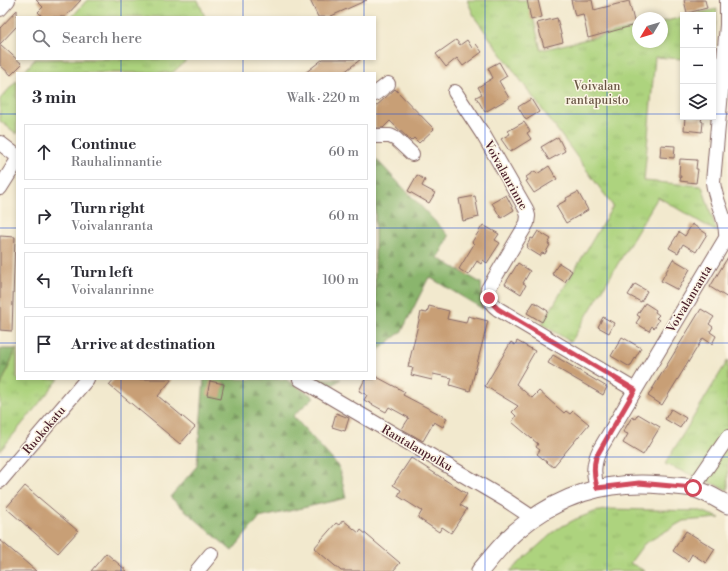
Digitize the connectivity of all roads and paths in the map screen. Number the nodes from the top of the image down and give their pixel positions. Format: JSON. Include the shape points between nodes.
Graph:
{"nodes":[{"id":1,"x":8,"y":0,"type":"edge"},
{"id":2,"x":727,"y":0,"type":"edge"},
{"id":3,"x":0,"y":9,"type":"edge"},
{"id":4,"x":388,"y":84,"type":"dead end"},
{"id":5,"x":455,"y":92,"type":"dead end"},
{"id":6,"x":376,"y":93,"type":"edge"},
{"id":7,"x":376,"y":136,"type":"edge"},
{"id":8,"x":0,"y":143,"type":"edge"},
{"id":9,"x":412,"y":154,"type":"dead end"},
{"id":10,"x":16,"y":155,"type":"edge"},
{"id":11,"x":16,"y":163,"type":"edge"},
{"id":12,"x":0,"y":188,"type":"edge"},
{"id":13,"x":86,"y":380,"type":"edge"},
{"id":14,"x":302,"y":380,"type":"edge"},
{"id":15,"x":635,"y":390,"type":"junction"},
{"id":16,"x":728,"y":437,"type":"edge"},
{"id":17,"x":0,"y":482,"type":"edge"},
{"id":18,"x":597,"y":488,"type":"junction"},
{"id":19,"x":693,"y":488,"type":"junction"},
{"id":20,"x":728,"y":505,"type":"edge"},
{"id":21,"x":533,"y":518,"type":"junction"},
{"id":22,"x":211,"y":554,"type":"dead end"},
{"id":23,"x":197,"y":571,"type":"edge"},
{"id":24,"x":480,"y":571,"type":"edge"}],
"edges":[{"from":1,"to":3,"type":"street"},
{"from":2,"to":15,"type":"street","name":"Voivalanranta","via":[[713,182],[714,192],[726,223],[726,238]]},
{"from":4,"to":6,"type":"street"},
{"from":5,"to":15,"type":"street","name":"Voivalanrinne","via":[[523,202],[528,216],[527,223],[490,285],[488,293],[491,302],[498,309]]},
{"from":7,"to":9,"type":"street","via":[[390,136]]},
{"from":8,"to":10,"type":"street"},
{"from":11,"to":12,"type":"street"},
{"from":13,"to":17,"type":"street","name":"Ruokokatu"},
{"from":14,"to":21,"type":"street","name":"Rantalanpolku"},
{"from":15,"to":18,"type":"street","name":"Voivalanranta","via":[[596,457],[594,473]]},
{"from":16,"to":19,"type":"street"},
{"from":18,"to":19,"type":"street","via":[[639,483]]},
{"from":18,"to":21,"type":"street","via":[[554,504]]},
{"from":19,"to":20,"type":"street"},
{"from":21,"to":24,"type":"street","via":[[514,533]]},
{"from":22,"to":23,"type":"street"}]}
